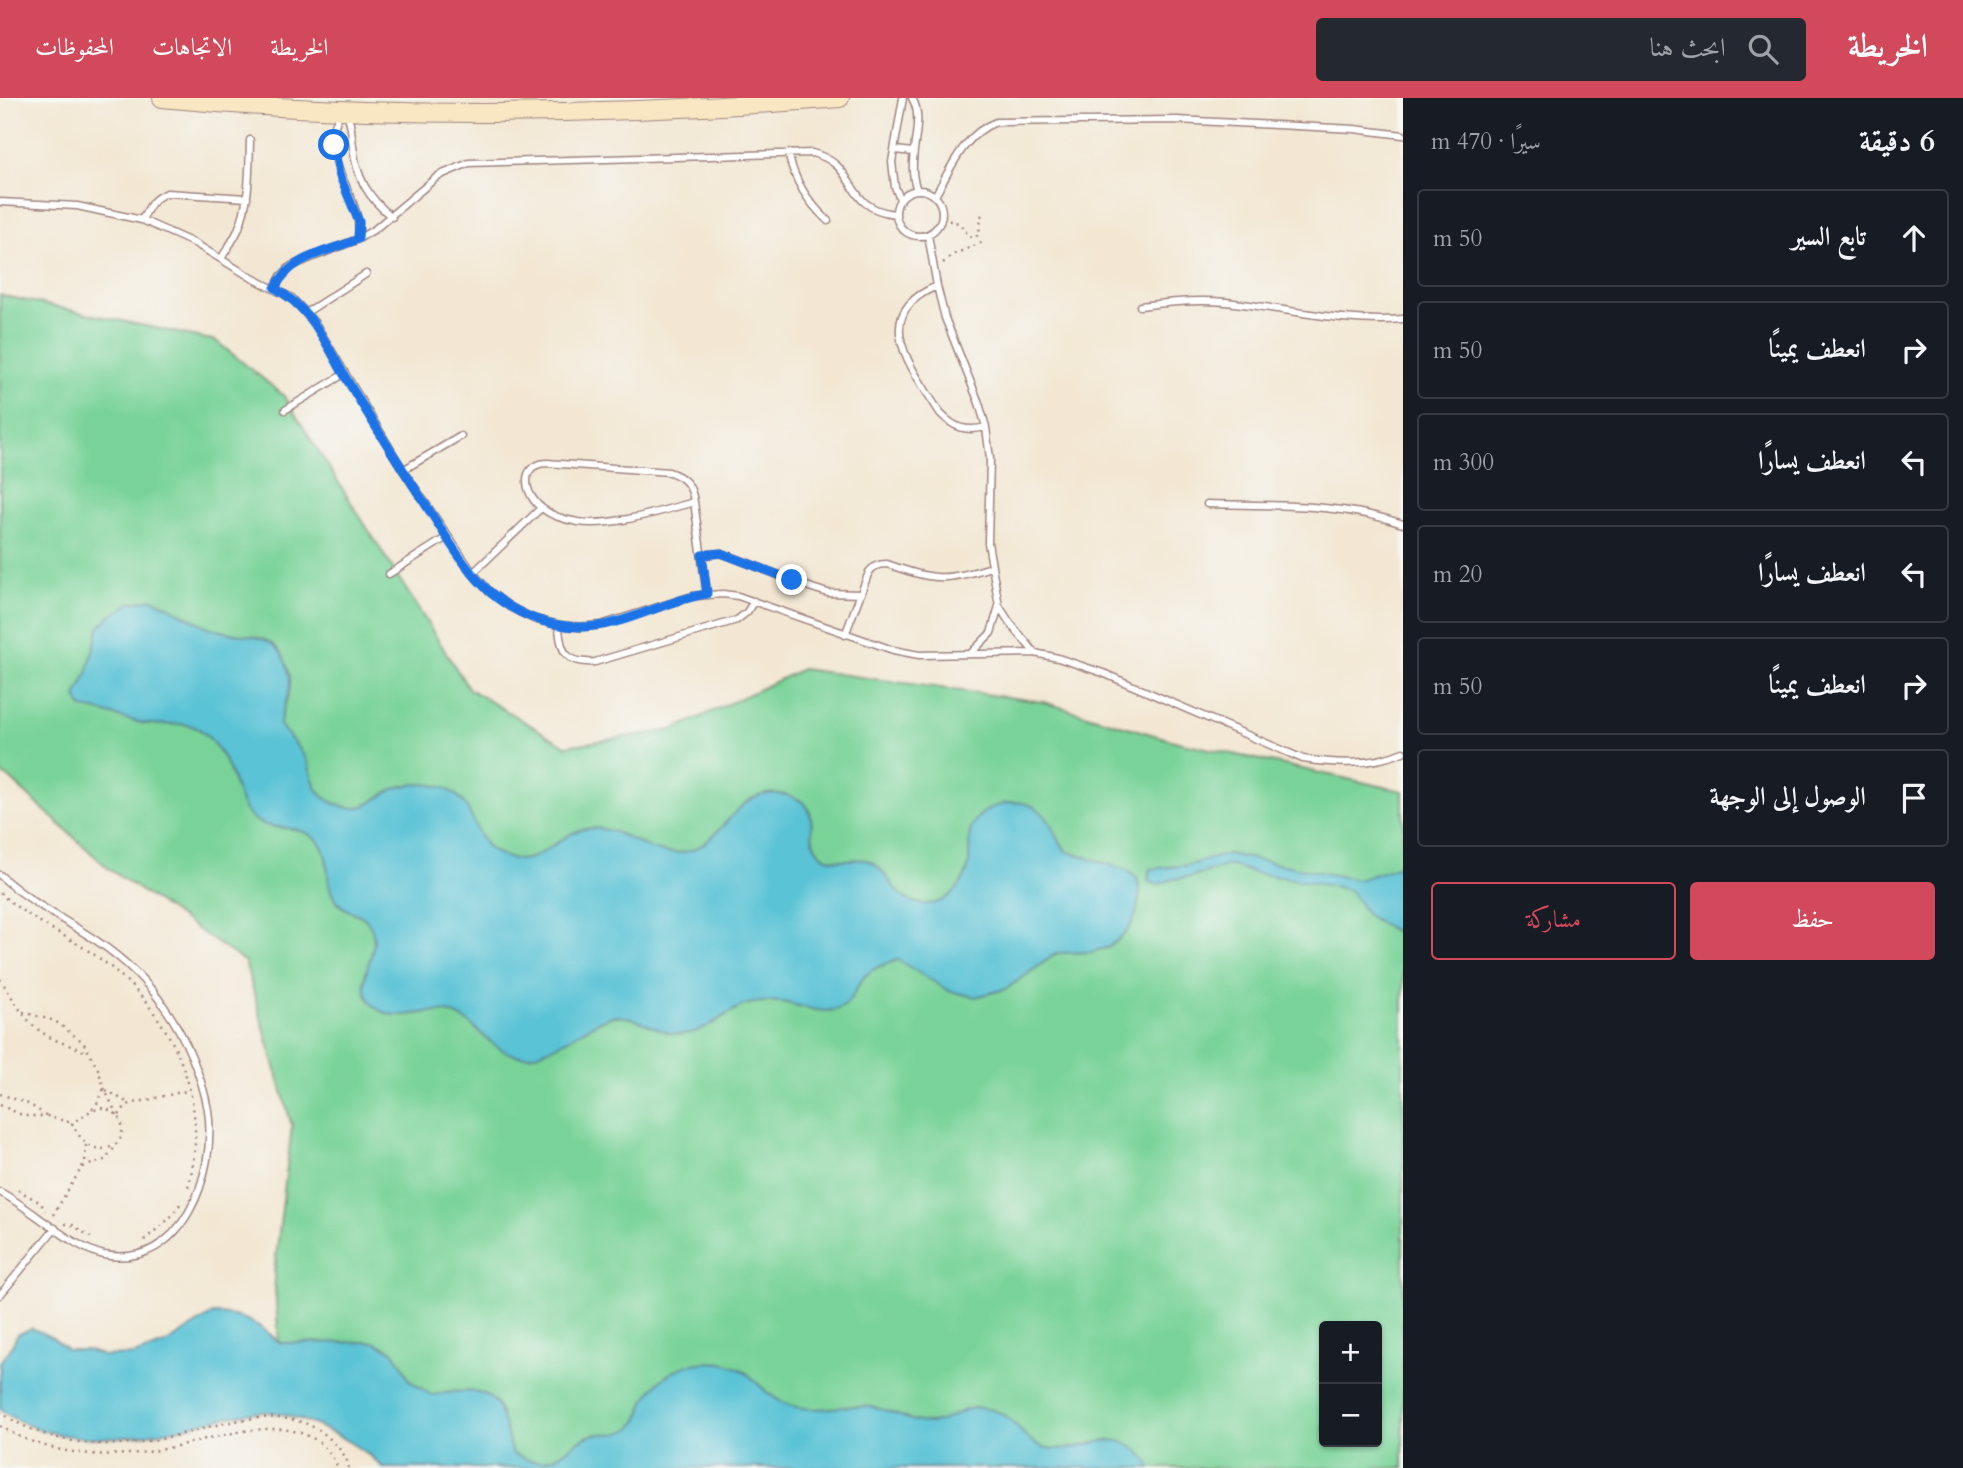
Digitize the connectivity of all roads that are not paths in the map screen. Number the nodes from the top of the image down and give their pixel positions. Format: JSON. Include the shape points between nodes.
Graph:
{"nodes":[{"id":1,"x":162,"y":98,"type":"edge"},
{"id":2,"x":840,"y":98,"type":"edge"},
{"id":3,"x":903,"y":98,"type":"edge"},
{"id":4,"x":912,"y":98,"type":"edge"},
{"id":5,"x":345,"y":104,"type":"edge"},
{"id":6,"x":900,"y":112,"type":"junction"},
{"id":7,"x":918,"y":112,"type":"junction"},
{"id":8,"x":335,"y":130,"type":"junction"},
{"id":9,"x":352,"y":130,"type":"junction"},
{"id":10,"x":1403,"y":135,"type":"edge"},
{"id":11,"x":250,"y":140,"type":"dead end"},
{"id":12,"x":895,"y":150,"type":"junction"},
{"id":13,"x":913,"y":152,"type":"junction"},
{"id":14,"x":788,"y":153,"type":"junction"},
{"id":15,"x":361,"y":181,"type":"junction"},
{"id":16,"x":345,"y":187,"type":"junction"},
{"id":17,"x":916,"y":190,"type":"junction"},
{"id":18,"x":934,"y":196,"type":"junction"},
{"id":19,"x":247,"y":198,"type":"junction"},
{"id":20,"x":900,"y":199,"type":"junction"},
{"id":21,"x":0,"y":202,"type":"edge"},
{"id":22,"x":895,"y":214,"type":"junction"},
{"id":23,"x":392,"y":217,"type":"junction"},
{"id":24,"x":142,"y":220,"type":"junction"},
{"id":25,"x":828,"y":221,"type":"dead end"},
{"id":26,"x":928,"y":235,"type":"junction"},
{"id":27,"x":358,"y":239,"type":"junction"},
{"id":28,"x":221,"y":259,"type":"junction"},
{"id":29,"x":366,"y":274,"type":"dead end"},
{"id":30,"x":937,"y":286,"type":"junction"},
{"id":31,"x":275,"y":288,"type":"junction"},
{"id":32,"x":1140,"y":306,"type":"dead end"},
{"id":33,"x":307,"y":312,"type":"junction"},
{"id":34,"x":1403,"y":319,"type":"edge"},
{"id":35,"x":344,"y":374,"type":"junction"},
{"id":36,"x":285,"y":410,"type":"dead end"},
{"id":37,"x":986,"y":427,"type":"junction"},
{"id":38,"x":461,"y":436,"type":"dead end"},
{"id":39,"x":403,"y":470,"type":"junction"},
{"id":40,"x":694,"y":502,"type":"junction"},
{"id":41,"x":1206,"y":504,"type":"dead end"},
{"id":42,"x":541,"y":508,"type":"junction"},
{"id":43,"x":1403,"y":524,"type":"edge"},
{"id":44,"x":447,"y":537,"type":"junction"},
{"id":45,"x":702,"y":555,"type":"junction"},
{"id":46,"x":991,"y":567,"type":"junction"},
{"id":47,"x":472,"y":573,"type":"junction"},
{"id":48,"x":389,"y":574,"type":"dead end"},
{"id":49,"x":707,"y":594,"type":"junction"},
{"id":50,"x":861,"y":594,"type":"junction"},
{"id":51,"x":754,"y":601,"type":"junction"},
{"id":52,"x":999,"y":606,"type":"junction"},
{"id":53,"x":559,"y":625,"type":"junction"},
{"id":54,"x":845,"y":635,"type":"junction"},
{"id":55,"x":971,"y":653,"type":"junction"},
{"id":56,"x":1035,"y":653,"type":"junction"},
{"id":57,"x":1403,"y":752,"type":"edge"},
{"id":58,"x":0,"y":875,"type":"edge"},
{"id":59,"x":0,"y":1192,"type":"edge"},
{"id":60,"x":55,"y":1228,"type":"junction"},
{"id":61,"x":0,"y":1295,"type":"edge"}],
"edges":[{"from":1,"to":5,"type":"street"},
{"from":2,"to":5,"type":"street","via":[[590,113]]},
{"from":3,"to":6,"type":"lane"},
{"from":4,"to":7,"type":"lane"},
{"from":5,"to":8,"type":"lane"},
{"from":5,"to":9,"type":"lane"},
{"from":6,"to":7,"type":"lane"},
{"from":6,"to":12,"type":"lane"},
{"from":7,"to":13,"type":"lane"},
{"from":8,"to":9,"type":"lane"},
{"from":8,"to":16,"type":"lane","via":[[336,159]]},
{"from":9,"to":15,"type":"lane"},
{"from":10,"to":18,"type":"lane","via":[[1354,128],[1177,120],[996,122],[973,134]]},
{"from":11,"to":19,"type":"lane"},
{"from":12,"to":13,"type":"lane"},
{"from":12,"to":20,"type":"lane","via":[[893,175]]},
{"from":13,"to":17,"type":"lane"},
{"from":14,"to":22,"type":"lane","via":[[826,156],[839,165],[864,203],[878,212]]},
{"from":14,"to":23,"type":"lane","via":[[469,163],[438,176]]},
{"from":14,"to":25,"type":"lane","via":[[801,191]]},
{"from":15,"to":16,"type":"lane"},
{"from":15,"to":23,"type":"lane"},
{"from":16,"to":27,"type":"lane","via":[[359,222]]},
{"from":17,"to":18,"type":"lane"},
{"from":17,"to":20,"type":"lane"},
{"from":18,"to":26,"type":"lane","via":[[942,219]]},
{"from":19,"to":24,"type":"lane","via":[[167,193],[151,203]]},
{"from":19,"to":28,"type":"lane","via":[[237,232]]},
{"from":20,"to":22,"type":"lane"},
{"from":21,"to":24,"type":"lane","via":[[77,205]]},
{"from":22,"to":26,"type":"lane","via":[[902,230]]},
{"from":23,"to":27,"type":"lane"},
{"from":24,"to":28,"type":"lane"},
{"from":26,"to":30,"type":"lane"},
{"from":27,"to":31,"type":"lane","via":[[291,266]]},
{"from":28,"to":31,"type":"lane"},
{"from":29,"to":33,"type":"lane"},
{"from":30,"to":37,"type":"lane"},
{"from":30,"to":37,"type":"lane","via":[[910,302],[901,323],[901,346],[949,422],[973,430]]},
{"from":31,"to":33,"type":"lane"},
{"from":32,"to":34,"type":"lane","via":[[1224,302],[1361,319]]},
{"from":33,"to":35,"type":"lane"},
{"from":35,"to":36,"type":"lane"},
{"from":35,"to":39,"type":"lane"},
{"from":37,"to":46,"type":"lane"},
{"from":38,"to":39,"type":"lane"},
{"from":39,"to":44,"type":"lane"},
{"from":40,"to":42,"type":"lane","via":[[601,522],[578,522]]},
{"from":40,"to":42,"type":"lane","via":[[687,482],[669,471],[547,463],[531,468],[527,475],[529,491]]},
{"from":40,"to":45,"type":"lane"},
{"from":41,"to":43,"type":"lane","via":[[1326,508]]},
{"from":42,"to":47,"type":"lane"},
{"from":44,"to":47,"type":"lane"},
{"from":44,"to":48,"type":"lane"},
{"from":45,"to":49,"type":"lane"},
{"from":45,"to":50,"type":"lane","via":[[721,553],[828,593]]},
{"from":46,"to":50,"type":"lane","via":[[943,579],[880,564],[869,572]]},
{"from":46,"to":52,"type":"lane"},
{"from":47,"to":53,"type":"lane","via":[[510,607]]},
{"from":49,"to":51,"type":"lane"},
{"from":49,"to":53,"type":"lane","via":[[601,625]]},
{"from":50,"to":54,"type":"lane"},
{"from":51,"to":53,"type":"lane","via":[[737,620],[595,662],[570,659],[561,649]]},
{"from":51,"to":54,"type":"lane"},
{"from":52,"to":55,"type":"lane","via":[[991,633]]},
{"from":52,"to":56,"type":"lane"},
{"from":54,"to":55,"type":"lane","via":[[919,655]]},
{"from":55,"to":56,"type":"lane"},
{"from":56,"to":57,"type":"lane","via":[[1081,664],[1303,759],[1335,764],[1368,762]]},
{"from":58,"to":60,"type":"lane","via":[[37,905],[100,943],[153,991],[180,1034],[208,1112],[209,1147],[202,1182],[186,1218],[161,1244],[138,1254],[104,1255]]},
{"from":59,"to":60,"type":"lane"},
{"from":60,"to":61,"type":"lane"}]}
